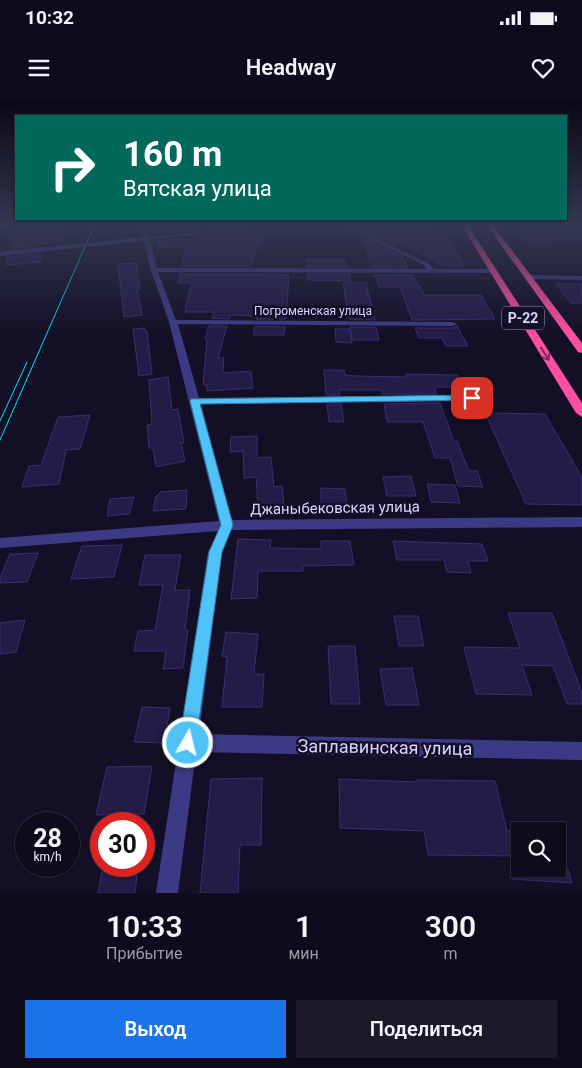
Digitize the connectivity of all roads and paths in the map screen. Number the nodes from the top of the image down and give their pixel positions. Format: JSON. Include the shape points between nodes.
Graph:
{"nodes":[{"id":1,"x":152,"y":261,"type":"edge"},
{"id":2,"x":420,"y":261,"type":"edge"},
{"id":3,"x":487,"y":261,"type":"edge"},
{"id":4,"x":517,"y":261,"type":"edge"},
{"id":5,"x":154,"y":270,"type":"junction"},
{"id":6,"x":432,"y":271,"type":"junction"},
{"id":7,"x":493,"y":271,"type":"junction"},
{"id":8,"x":529,"y":277,"type":"junction"},
{"id":9,"x":582,"y":278,"type":"edge"},
{"id":10,"x":173,"y":322,"type":"junction"},
{"id":11,"x":453,"y":324,"type":"dead end"},
{"id":12,"x":582,"y":350,"type":"edge"},
{"id":13,"x":472,"y":398,"type":"dead end"},
{"id":14,"x":195,"y":401,"type":"junction"},
{"id":15,"x":582,"y":413,"type":"edge"},
{"id":16,"x":582,"y":522,"type":"edge"},
{"id":17,"x":227,"y":525,"type":"junction"},
{"id":18,"x":0,"y":544,"type":"edge"},
{"id":19,"x":188,"y":743,"type":"junction"},
{"id":20,"x":582,"y":751,"type":"edge"},
{"id":21,"x":167,"y":893,"type":"edge"}],
"edges":[{"from":1,"to":5,"type":"street"},
{"from":2,"to":6,"type":"street"},
{"from":3,"to":7,"type":"highway","number":"Р-22"},
{"from":4,"to":8,"type":"highway","number":"Р-22"},
{"from":5,"to":6,"type":"street"},
{"from":5,"to":10,"type":"street"},
{"from":6,"to":7,"type":"street"},
{"from":7,"to":15,"type":"highway","number":"Р-22","one_way":true},
{"from":8,"to":9,"type":"street"},
{"from":8,"to":12,"type":"highway","number":"Р-22"},
{"from":10,"to":11,"type":"street","name":"Погроменская улица"},
{"from":10,"to":14,"type":"street"},
{"from":13,"to":14,"type":"street"},
{"from":14,"to":17,"type":"street"},
{"from":16,"to":17,"type":"street","name":"Джаныбековская улица"},
{"from":17,"to":18,"type":"street","name":"Джаныбековская улица"},
{"from":17,"to":19,"type":"street","via":[[215,552]]},
{"from":19,"to":20,"type":"street","name":"Заплавинская улица"},
{"from":19,"to":21,"type":"street"}]}
